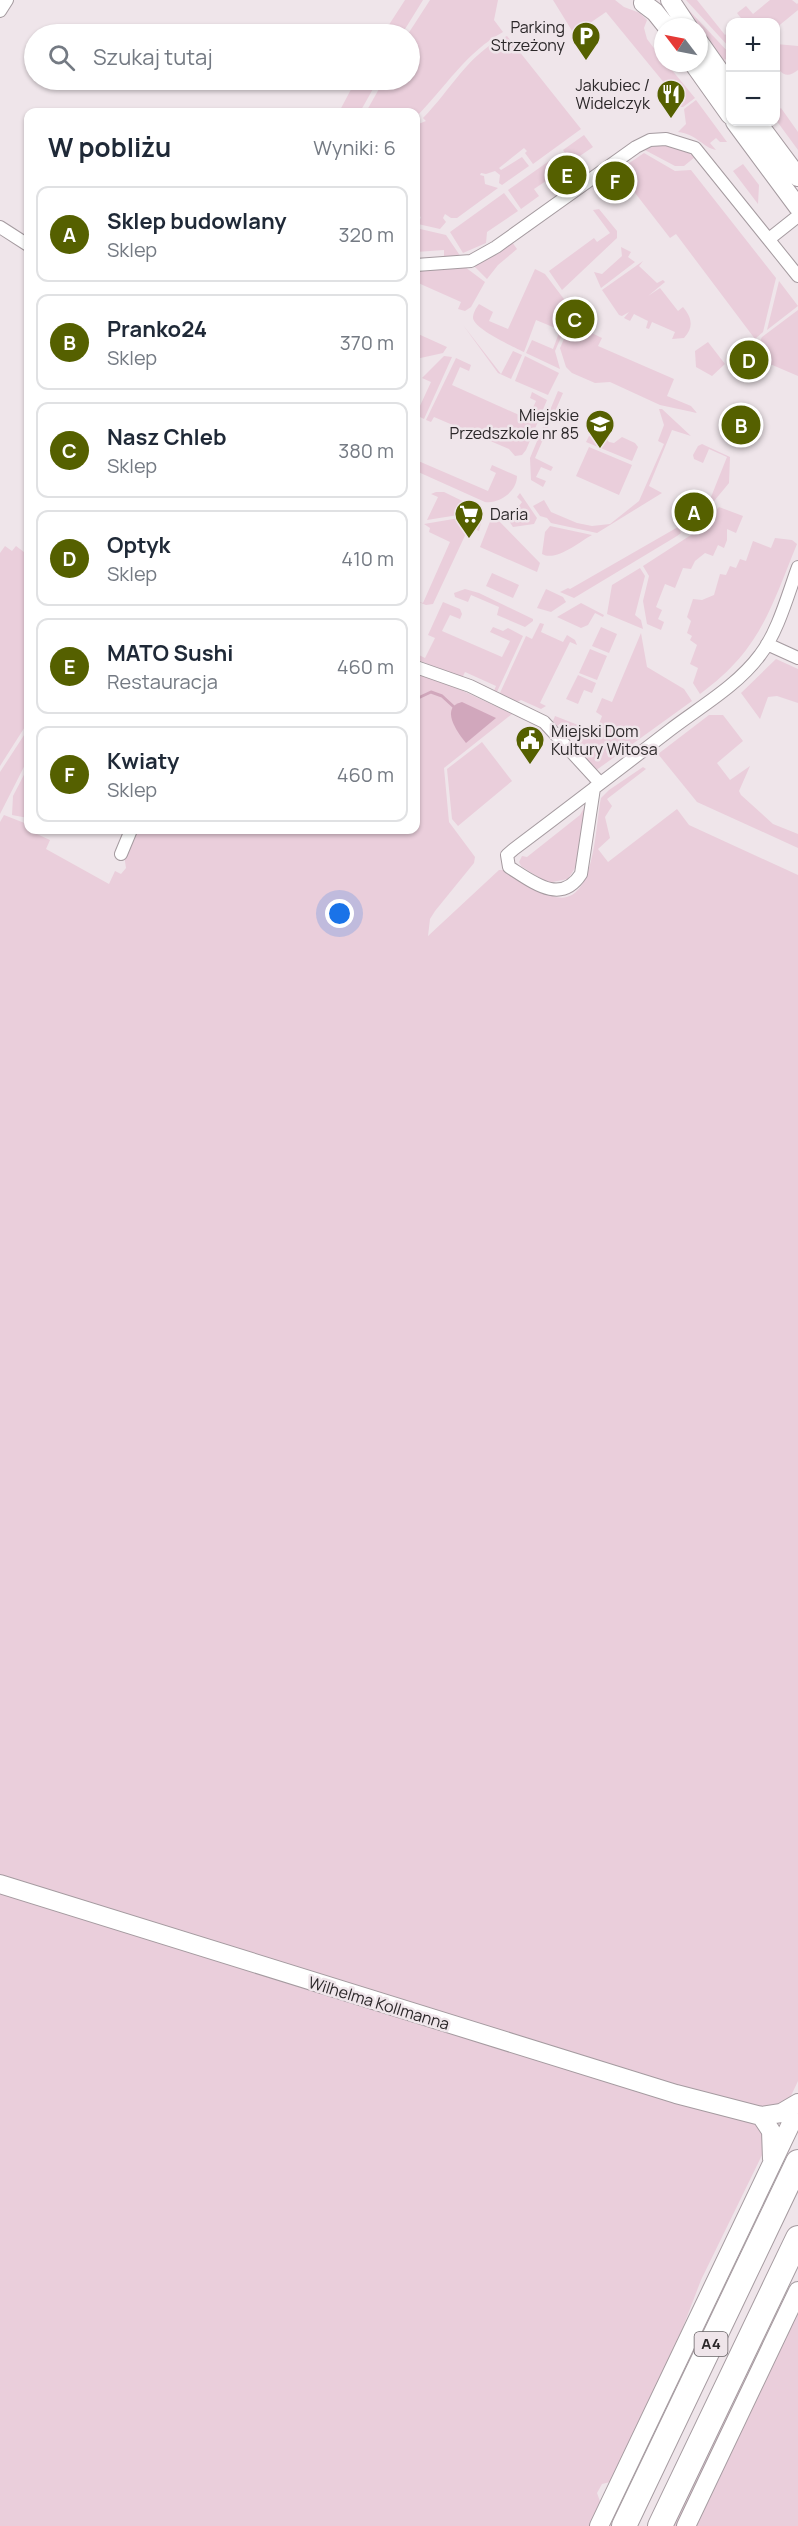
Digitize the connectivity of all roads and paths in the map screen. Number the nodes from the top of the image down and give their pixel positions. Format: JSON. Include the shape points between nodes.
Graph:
{"nodes":[{"id":1,"x":7,"y":0,"type":"edge"},
{"id":2,"x":670,"y":0,"type":"edge"},
{"id":3,"x":642,"y":1,"type":"edge"},
{"id":4,"x":0,"y":11,"type":"edge"},
{"id":5,"x":660,"y":18,"type":"edge"},
{"id":6,"x":682,"y":18,"type":"edge"},
{"id":7,"x":708,"y":55,"type":"edge"},
{"id":8,"x":699,"y":72,"type":"edge"},
{"id":9,"x":726,"y":80,"type":"edge"},
{"id":10,"x":726,"y":109,"type":"edge"},
{"id":11,"x":738,"y":126,"type":"edge"},
{"id":12,"x":760,"y":126,"type":"edge"},
{"id":13,"x":798,"y":177,"type":"edge"},
{"id":14,"x":798,"y":207,"type":"edge"},
{"id":15,"x":798,"y":216,"type":"edge"},
{"id":16,"x":0,"y":227,"type":"edge"},
{"id":17,"x":769,"y":239,"type":"junction"},
{"id":18,"x":24,"y":242,"type":"edge"},
{"id":19,"x":420,"y":265,"type":"edge"},
{"id":20,"x":798,"y":276,"type":"edge"},
{"id":21,"x":798,"y":567,"type":"edge"},
{"id":22,"x":767,"y":644,"type":"junction"},
{"id":23,"x":798,"y":658,"type":"edge"},
{"id":24,"x":420,"y":668,"type":"edge"},
{"id":25,"x":597,"y":786,"type":"junction"},
{"id":26,"x":129,"y":834,"type":"edge"},
{"id":27,"x":121,"y":854,"type":"dead end"},
{"id":28,"x":0,"y":1884,"type":"edge"},
{"id":29,"x":798,"y":2103,"type":"edge"},
{"id":30,"x":798,"y":2109,"type":"edge"},
{"id":31,"x":761,"y":2116,"type":"junction"},
{"id":32,"x":798,"y":2162,"type":"edge"},
{"id":33,"x":772,"y":2163,"type":"junction"},
{"id":34,"x":798,"y":2238,"type":"edge"},
{"id":35,"x":798,"y":2291,"type":"edge"},
{"id":36,"x":599,"y":2526,"type":"edge"},
{"id":37,"x":624,"y":2526,"type":"edge"},
{"id":38,"x":660,"y":2526,"type":"edge"},
{"id":39,"x":686,"y":2526,"type":"edge"}],
"edges":[{"from":1,"to":4,"type":"street"},
{"from":2,"to":6,"type":"street"},
{"from":3,"to":5,"type":"street"},
{"from":7,"to":9,"type":"street"},
{"from":8,"to":10,"type":"street"},
{"from":11,"to":14,"type":"street"},
{"from":12,"to":13,"type":"street"},
{"from":15,"to":17,"type":"street"},
{"from":16,"to":18,"type":"street"},
{"from":17,"to":19,"type":"street","via":[[695,148],[666,139],[650,140],[471,261]]},
{"from":17,"to":20,"type":"street"},
{"from":21,"to":22,"type":"street"},
{"from":22,"to":23,"type":"street"},
{"from":22,"to":25,"type":"street","via":[[725,689]]},
{"from":24,"to":25,"type":"street","via":[[470,686],[544,722]]},
{"from":25,"to":25,"type":"street","via":[[507,855],[509,867],[549,889],[567,890],[575,884],[581,874]]},
{"from":26,"to":27,"type":"street"},
{"from":28,"to":31,"type":"street","name":"Wilhelma Kollmanna","via":[[652,2087]]},
{"from":29,"to":31,"type":"street","via":[[782,2113]]},
{"from":30,"to":33,"type":"street"},
{"from":31,"to":33,"type":"street","via":[[771,2131]]},
{"from":32,"to":37,"type":"highway","number":"A4"},
{"from":33,"to":36,"type":"street"},
{"from":34,"to":38,"type":"highway","number":"A4"},
{"from":35,"to":39,"type":"street"}]}
